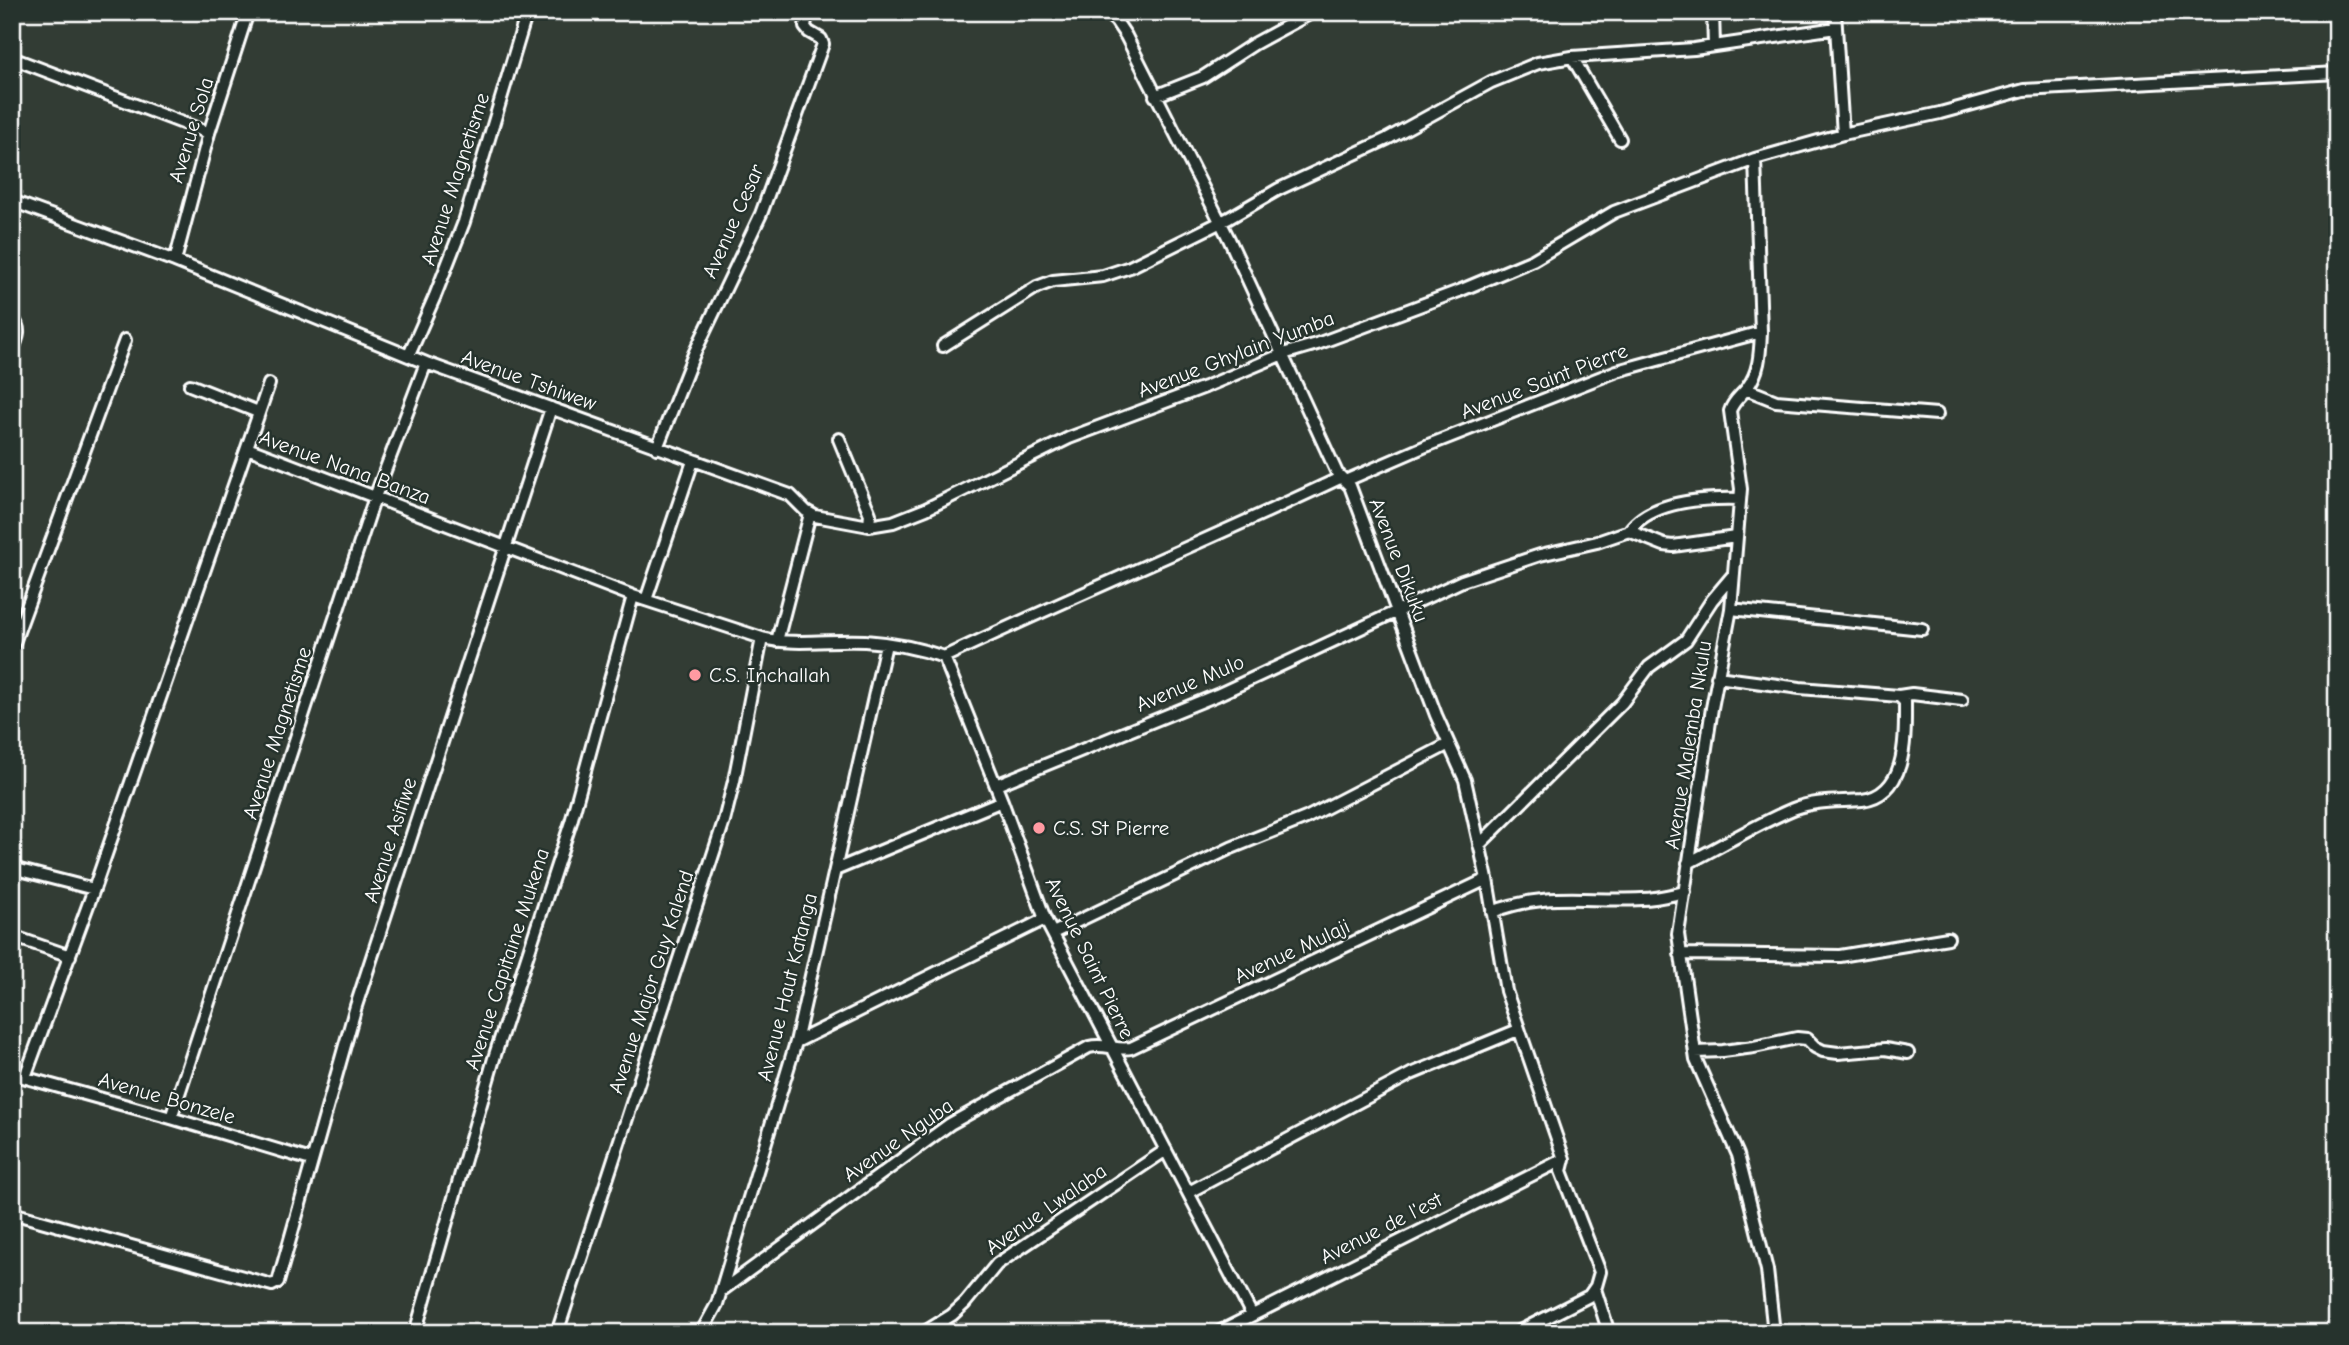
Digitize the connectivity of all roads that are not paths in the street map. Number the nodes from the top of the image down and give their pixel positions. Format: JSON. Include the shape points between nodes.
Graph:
{"nodes":[{"id":1,"x":248,"y":12,"type":"edge"},
{"id":2,"x":527,"y":12,"type":"edge"},
{"id":3,"x":807,"y":12,"type":"edge"},
{"id":4,"x":1106,"y":12,"type":"edge"},
{"id":5,"x":1313,"y":12,"type":"edge"},
{"id":6,"x":1713,"y":12,"type":"edge"},
{"id":7,"x":1835,"y":12,"type":"edge"},
{"id":8,"x":1836,"y":28,"type":"junction"},
{"id":9,"x":1714,"y":46,"type":"junction"},
{"id":10,"x":1572,"y":57,"type":"junction"},
{"id":11,"x":12,"y":58,"type":"edge"},
{"id":12,"x":2337,"y":73,"type":"edge"},
{"id":13,"x":1155,"y":96,"type":"junction"},
{"id":14,"x":209,"y":133,"type":"junction"},
{"id":15,"x":1843,"y":134,"type":"junction"},
{"id":16,"x":1620,"y":139,"type":"dead end"},
{"id":17,"x":1755,"y":159,"type":"junction"},
{"id":18,"x":12,"y":201,"type":"edge"},
{"id":19,"x":1221,"y":222,"type":"junction"},
{"id":20,"x":175,"y":261,"type":"junction"},
{"id":21,"x":12,"y":317,"type":"edge"},
{"id":22,"x":1761,"y":332,"type":"junction"},
{"id":23,"x":125,"y":340,"type":"dead end"},
{"id":24,"x":943,"y":346,"type":"dead end"},
{"id":25,"x":12,"y":351,"type":"edge"},
{"id":26,"x":1283,"y":354,"type":"junction"},
{"id":27,"x":409,"y":355,"type":"junction"},
{"id":28,"x":426,"y":363,"type":"junction"},
{"id":29,"x":269,"y":384,"type":"dead end"},
{"id":30,"x":190,"y":385,"type":"dead end"},
{"id":31,"x":1746,"y":389,"type":"junction"},
{"id":32,"x":551,"y":408,"type":"junction"},
{"id":33,"x":258,"y":412,"type":"junction"},
{"id":34,"x":1937,"y":414,"type":"dead end"},
{"id":35,"x":839,"y":439,"type":"dead end"},
{"id":36,"x":247,"y":448,"type":"junction"},
{"id":37,"x":657,"y":449,"type":"junction"},
{"id":38,"x":693,"y":461,"type":"junction"},
{"id":39,"x":1343,"y":479,"type":"junction"},
{"id":40,"x":375,"y":497,"type":"junction"},
{"id":41,"x":1740,"y":499,"type":"junction"},
{"id":42,"x":810,"y":514,"type":"junction"},
{"id":43,"x":869,"y":526,"type":"junction"},
{"id":44,"x":1629,"y":531,"type":"junction"},
{"id":45,"x":1736,"y":537,"type":"junction"},
{"id":46,"x":506,"y":547,"type":"junction"},
{"id":47,"x":1734,"y":574,"type":"junction"},
{"id":48,"x":633,"y":596,"type":"junction"},
{"id":49,"x":646,"y":600,"type":"junction"},
{"id":50,"x":1731,"y":609,"type":"junction"},
{"id":51,"x":1397,"y":610,"type":"junction"},
{"id":52,"x":1922,"y":629,"type":"dead end"},
{"id":53,"x":762,"y":638,"type":"junction"},
{"id":54,"x":777,"y":641,"type":"junction"},
{"id":55,"x":886,"y":644,"type":"junction"},
{"id":56,"x":12,"y":649,"type":"edge"},
{"id":57,"x":944,"y":657,"type":"junction"},
{"id":58,"x":1717,"y":677,"type":"junction"},
{"id":59,"x":1899,"y":696,"type":"junction"},
{"id":60,"x":1962,"y":700,"type":"dead end"},
{"id":61,"x":1448,"y":744,"type":"junction"},
{"id":62,"x":996,"y":785,"type":"junction"},
{"id":63,"x":1002,"y":801,"type":"junction"},
{"id":64,"x":1479,"y":845,"type":"junction"},
{"id":65,"x":1688,"y":863,"type":"junction"},
{"id":66,"x":12,"y":868,"type":"edge"},
{"id":67,"x":835,"y":870,"type":"junction"},
{"id":68,"x":1487,"y":879,"type":"junction"},
{"id":69,"x":94,"y":889,"type":"junction"},
{"id":70,"x":1685,"y":892,"type":"junction"},
{"id":71,"x":1492,"y":912,"type":"junction"},
{"id":72,"x":1045,"y":919,"type":"junction"},
{"id":73,"x":1053,"y":933,"type":"junction"},
{"id":74,"x":12,"y":936,"type":"edge"},
{"id":75,"x":1948,"y":938,"type":"dead end"},
{"id":76,"x":1680,"y":954,"type":"junction"},
{"id":77,"x":69,"y":956,"type":"junction"},
{"id":78,"x":1518,"y":1030,"type":"junction"},
{"id":79,"x":796,"y":1042,"type":"junction"},
{"id":80,"x":1111,"y":1048,"type":"junction"},
{"id":81,"x":1695,"y":1052,"type":"junction"},
{"id":82,"x":1908,"y":1053,"type":"dead end"},
{"id":83,"x":12,"y":1074,"type":"edge"},
{"id":84,"x":25,"y":1077,"type":"junction"},
{"id":85,"x":171,"y":1118,"type":"junction"},
{"id":86,"x":1166,"y":1150,"type":"junction"},
{"id":87,"x":1564,"y":1159,"type":"junction"},
{"id":88,"x":311,"y":1160,"type":"junction"},
{"id":89,"x":1189,"y":1192,"type":"junction"},
{"id":90,"x":12,"y":1213,"type":"edge"},
{"id":91,"x":1595,"y":1289,"type":"junction"},
{"id":92,"x":721,"y":1292,"type":"junction"},
{"id":93,"x":1252,"y":1315,"type":"junction"},
{"id":94,"x":415,"y":1333,"type":"edge"},
{"id":95,"x":557,"y":1333,"type":"edge"},
{"id":96,"x":701,"y":1333,"type":"edge"},
{"id":97,"x":923,"y":1333,"type":"edge"},
{"id":98,"x":1217,"y":1333,"type":"edge"},
{"id":99,"x":1516,"y":1333,"type":"edge"},
{"id":100,"x":1609,"y":1333,"type":"edge"},
{"id":101,"x":1774,"y":1333,"type":"edge"}],
"edges":[{"from":1,"to":14,"type":"street","name":"Avenue Sola"},
{"from":2,"to":27,"type":"street","name":"Avenue Magnetisme","via":[[464,222]]},
{"from":3,"to":37,"type":"street","name":"Avenue Cesar","via":[[805,27],[823,44],[761,214],[694,354]]},
{"from":4,"to":13,"type":"street","name":"Avenue Dikuku","via":[[1126,36]]},
{"from":5,"to":13,"type":"street","via":[[1203,77]]},
{"from":6,"to":9,"type":"street"},
{"from":7,"to":8,"type":"street"},
{"from":8,"to":9,"type":"street"},
{"from":8,"to":15,"type":"street"},
{"from":9,"to":10,"type":"street"},
{"from":10,"to":16,"type":"street"},
{"from":10,"to":19,"type":"street","via":[[1538,63],[1491,82],[1387,139],[1267,194]]},
{"from":11,"to":14,"type":"street"},
{"from":12,"to":15,"type":"street","name":"Avenue Ghylain Yumba","via":[[2024,90]]},
{"from":13,"to":19,"type":"street","name":"Avenue Dikuku"},
{"from":14,"to":20,"type":"street","name":"Avenue Sola"},
{"from":15,"to":17,"type":"street","name":"Avenue Ghylain Yumba"},
{"from":17,"to":22,"type":"street","name":"Avenue Malemba Nkulu"},
{"from":17,"to":26,"type":"street","name":"Avenue Ghylain Yumba","via":[[1614,212],[1513,269]]},
{"from":18,"to":20,"type":"street","name":"Avenue Tshiwew"},
{"from":19,"to":24,"type":"street","via":[[1130,267],[1103,276],[1045,283]]},
{"from":19,"to":26,"type":"street","name":"Avenue Dikuku"},
{"from":20,"to":27,"type":"street","name":"Avenue Tshiwew"},
{"from":21,"to":25,"type":"street","via":[[19,331]]},
{"from":22,"to":31,"type":"street","name":"Avenue Malemba Nkulu","via":[[1759,360]]},
{"from":22,"to":39,"type":"street","name":"Avenue Saint Pierre","via":[[1617,371]]},
{"from":23,"to":56,"type":"street"},
{"from":26,"to":39,"type":"street","name":"Avenue Dikuku"},
{"from":26,"to":43,"type":"street","name":"Avenue Ghylain Yumba","via":[[1069,438],[926,509]]},
{"from":27,"to":28,"type":"street","name":"Avenue Tshiwew"},
{"from":28,"to":32,"type":"street","name":"Avenue Tshiwew"},
{"from":28,"to":40,"type":"street","name":"Avenue Magnetisme"},
{"from":29,"to":33,"type":"street"},
{"from":30,"to":33,"type":"street"},
{"from":31,"to":34,"type":"street","via":[[1776,401]]},
{"from":31,"to":41,"type":"street","name":"Avenue Malemba Nkulu","via":[[1730,411]]},
{"from":32,"to":37,"type":"street","name":"Avenue Tshiwew"},
{"from":32,"to":46,"type":"street","name":"Avenue Asifiwe"},
{"from":33,"to":36,"type":"street"},
{"from":35,"to":43,"type":"street","via":[[870,514]]},
{"from":36,"to":40,"type":"street","name":"Avenue Nana Banza"},
{"from":36,"to":69,"type":"street","name":"Avenue Nana Banza"},
{"from":37,"to":38,"type":"street","name":"Avenue Tshiwew"},
{"from":38,"to":42,"type":"street","name":"Avenue Tshiwew","via":[[790,495]]},
{"from":38,"to":49,"type":"street"},
{"from":39,"to":51,"type":"street","name":"Avenue Dikuku","via":[[1350,486]]},
{"from":39,"to":57,"type":"street","name":"Avenue Saint Pierre"},
{"from":40,"to":46,"type":"street","name":"Avenue Nana Banza"},
{"from":40,"to":85,"type":"street","name":"Avenue Magnetisme"},
{"from":41,"to":44,"type":"street","via":[[1658,509]]},
{"from":41,"to":45,"type":"street","name":"Avenue Malemba Nkulu"},
{"from":42,"to":43,"type":"street","name":"Avenue Tshiwew"},
{"from":42,"to":54,"type":"street"},
{"from":44,"to":45,"type":"street","via":[[1673,546]]},
{"from":44,"to":51,"type":"street","name":"Avenue Mulo","via":[[1462,581]]},
{"from":45,"to":47,"type":"street","name":"Avenue Malemba Nkulu"},
{"from":46,"to":48,"type":"street","name":"Avenue Nana Banza"},
{"from":46,"to":88,"type":"street","name":"Avenue Asifiwe","via":[[356,1006]]},
{"from":47,"to":50,"type":"street","name":"Avenue Malemba Nkulu"},
{"from":47,"to":64,"type":"street","via":[[1686,640],[1649,667],[1622,703]]},
{"from":48,"to":49,"type":"street","name":"Avenue Nana Banza"},
{"from":48,"to":94,"type":"street","name":"Avenue Capitaine Mukena","via":[[571,821],[495,1055]]},
{"from":49,"to":53,"type":"street","name":"Avenue Nana Banza"},
{"from":50,"to":52,"type":"street"},
{"from":50,"to":58,"type":"street","name":"Avenue Malemba Nkulu"},
{"from":51,"to":61,"type":"street","name":"Avenue Dikuku"},
{"from":51,"to":62,"type":"street","name":"Avenue Mulo","via":[[1217,695]]},
{"from":53,"to":54,"type":"street","name":"Avenue Nana Banza"},
{"from":53,"to":95,"type":"street","name":"Avenue Major Guy Kalend","via":[[724,821]]},
{"from":54,"to":55,"type":"street","name":"Avenue Nana Banza"},
{"from":55,"to":57,"type":"street","name":"Avenue Nana Banza"},
{"from":55,"to":67,"type":"street","name":"Avenue Haut Katanga"},
{"from":57,"to":62,"type":"street","name":"Avenue Saint Pierre"},
{"from":58,"to":59,"type":"street"},
{"from":58,"to":65,"type":"street","name":"Avenue Malemba Nkulu"},
{"from":59,"to":60,"type":"street"},
{"from":59,"to":65,"type":"street","via":[[1905,702],[1904,751],[1885,791],[1870,798],[1796,808]]},
{"from":61,"to":64,"type":"street","name":"Avenue Dikuku","via":[[1465,780]]},
{"from":61,"to":73,"type":"street","via":[[1306,818],[1231,848]]},
{"from":62,"to":63,"type":"street","name":"Avenue Saint Pierre"},
{"from":63,"to":67,"type":"street"},
{"from":63,"to":72,"type":"street","name":"Avenue Saint Pierre"},
{"from":64,"to":68,"type":"street","name":"Avenue Dikuku"},
{"from":65,"to":70,"type":"street","name":"Avenue Malemba Nkulu"},
{"from":66,"to":69,"type":"street"},
{"from":67,"to":79,"type":"street","name":"Avenue Haut Katanga"},
{"from":68,"to":71,"type":"street","name":"Avenue Dikuku"},
{"from":68,"to":80,"type":"street","name":"Avenue Mulaji","via":[[1131,1048]]},
{"from":69,"to":77,"type":"street","name":"Avenue Nana Banza"},
{"from":70,"to":71,"type":"street","via":[[1645,899],[1552,898]]},
{"from":70,"to":76,"type":"street","name":"Avenue Malemba Nkulu","via":[[1678,934]]},
{"from":71,"to":78,"type":"street","name":"Avenue Dikuku"},
{"from":72,"to":73,"type":"street","name":"Avenue Saint Pierre"},
{"from":72,"to":79,"type":"street"},
{"from":73,"to":80,"type":"street","name":"Avenue Saint Pierre"},
{"from":74,"to":77,"type":"street"},
{"from":75,"to":76,"type":"street","via":[[1840,956]]},
{"from":76,"to":81,"type":"street","name":"Avenue Malemba Nkulu"},
{"from":77,"to":84,"type":"street","name":"Avenue Nana Banza"},
{"from":78,"to":87,"type":"street","name":"Avenue Dikuku"},
{"from":78,"to":89,"type":"street","via":[[1411,1074]]},
{"from":79,"to":92,"type":"street","name":"Avenue Haut Katanga"},
{"from":80,"to":86,"type":"street","name":"Avenue Saint Pierre"},
{"from":80,"to":92,"type":"street","name":"Avenue Nguba","via":[[1089,1047],[950,1124]]},
{"from":81,"to":82,"type":"street","via":[[1754,1048],[1797,1038],[1838,1054],[1877,1049]]},
{"from":81,"to":101,"type":"street","name":"Avenue Malemba Nkulu","via":[[1738,1155],[1768,1270]]},
{"from":83,"to":84,"type":"street","name":"Avenue Bonzele"},
{"from":84,"to":85,"type":"street","name":"Avenue Bonzele"},
{"from":85,"to":88,"type":"street","name":"Avenue Bonzele"},
{"from":86,"to":89,"type":"street","name":"Avenue Saint Pierre"},
{"from":86,"to":97,"type":"street","name":"Avenue Lwalaba","via":[[997,1264],[965,1303]]},
{"from":87,"to":91,"type":"street","name":"Avenue Dikuku","via":[[1561,1171],[1600,1272]]},
{"from":87,"to":93,"type":"street","name":"Avenue de l'est"},
{"from":88,"to":90,"type":"street","name":"Avenue Asifiwe","via":[[274,1286]]},
{"from":89,"to":93,"type":"street","name":"Avenue Saint Pierre"},
{"from":91,"to":99,"type":"street"},
{"from":91,"to":100,"type":"street","name":"Avenue Dikuku"},
{"from":92,"to":96,"type":"street","name":"Avenue Haut Katanga"},
{"from":93,"to":98,"type":"street","name":"Avenue de l'est"}]}
